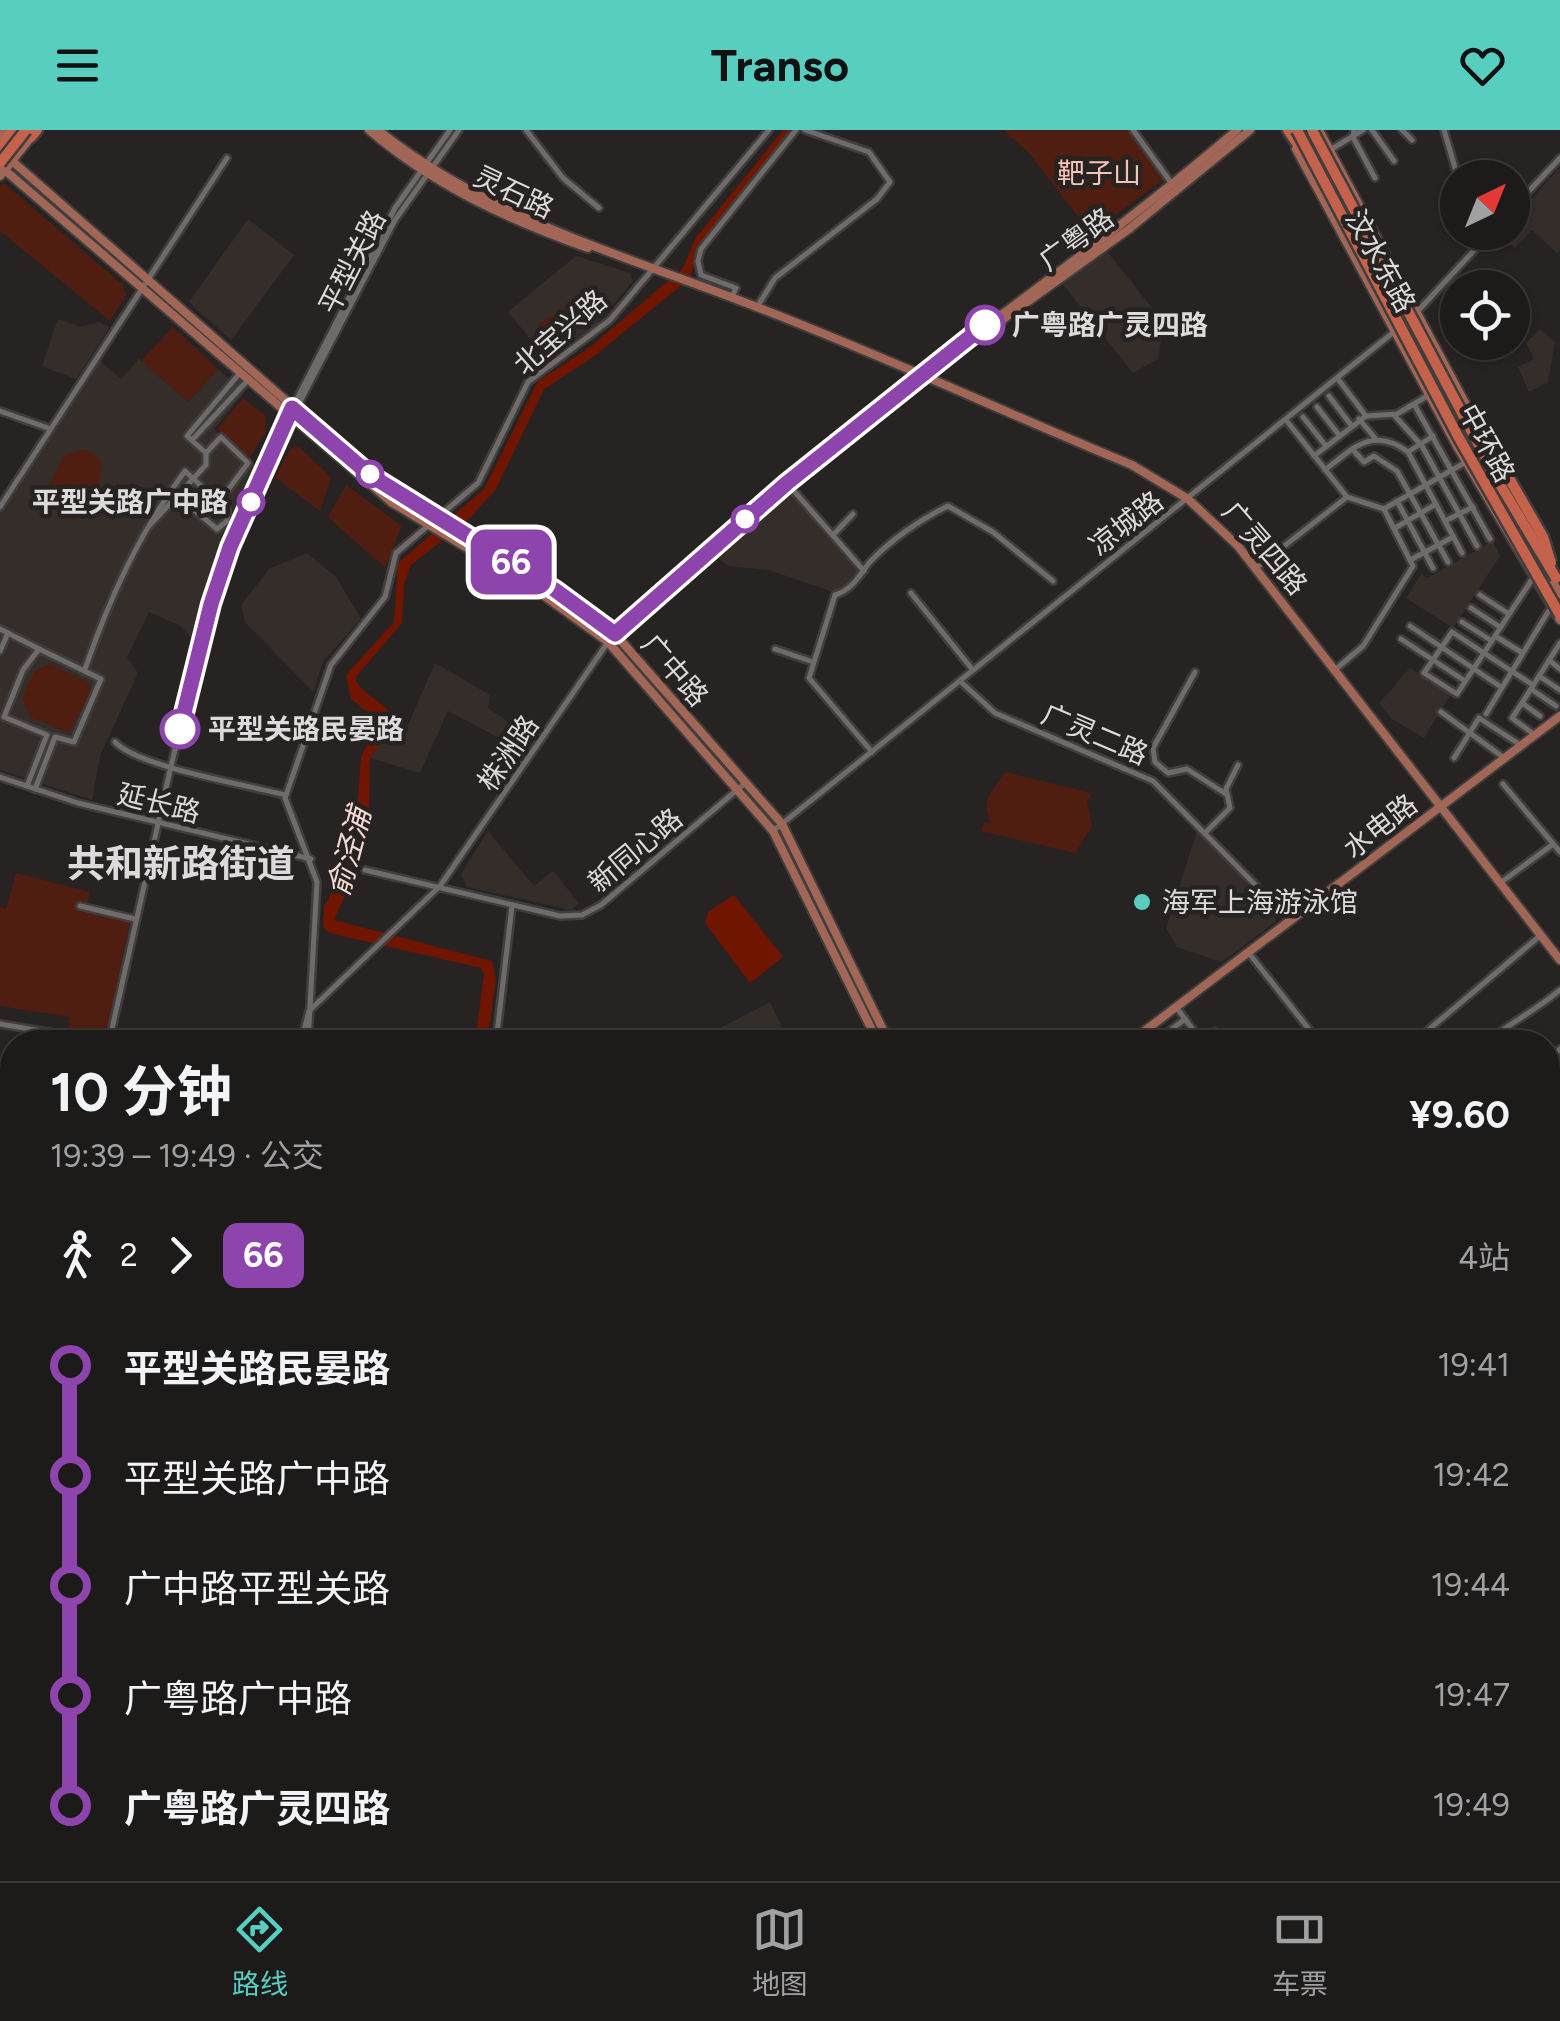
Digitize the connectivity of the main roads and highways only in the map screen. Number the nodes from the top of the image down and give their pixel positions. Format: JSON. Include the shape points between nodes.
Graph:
{"nodes":[{"id":1,"x":10,"y":130,"type":"edge"},
{"id":2,"x":369,"y":130,"type":"edge"},
{"id":3,"x":378,"y":130,"type":"edge"},
{"id":4,"x":1237,"y":130,"type":"edge"},
{"id":5,"x":1250,"y":130,"type":"edge"},
{"id":6,"x":1287,"y":130,"type":"edge"},
{"id":7,"x":1307,"y":130,"type":"edge"},
{"id":8,"x":34,"y":131,"type":"edge"},
{"id":9,"x":0,"y":137,"type":"edge"},
{"id":10,"x":0,"y":149,"type":"edge"},
{"id":11,"x":1318,"y":164,"type":"junction"},
{"id":12,"x":3,"y":167,"type":"edge"},
{"id":13,"x":425,"y":168,"type":"junction"},
{"id":14,"x":1338,"y":186,"type":"junction"},
{"id":15,"x":1352,"y":192,"type":"junction"},
{"id":16,"x":1320,"y":194,"type":"junction"},
{"id":17,"x":1375,"y":237,"type":"junction"},
{"id":18,"x":1349,"y":249,"type":"junction"},
{"id":19,"x":1376,"y":267,"type":"junction"},
{"id":20,"x":696,"y":283,"type":"joint"},
{"id":21,"x":1381,"y":291,"type":"junction"},
{"id":22,"x":1405,"y":323,"type":"junction"},
{"id":23,"x":921,"y":376,"type":"junction"},
{"id":24,"x":293,"y":413,"type":"junction"},
{"id":25,"x":1477,"y":424,"type":"junction"},
{"id":26,"x":1451,"y":436,"type":"junction"},
{"id":27,"x":1468,"y":447,"type":"junction"},
{"id":28,"x":1514,"y":523,"type":"junction"},
{"id":29,"x":1542,"y":542,"type":"junction"},
{"id":30,"x":1520,"y":556,"type":"junction"},
{"id":31,"x":1558,"y":575,"type":"edge"},
{"id":32,"x":1560,"y":594,"type":"edge"},
{"id":33,"x":1558,"y":612,"type":"edge"},
{"id":34,"x":611,"y":638,"type":"junction"},
{"id":35,"x":1560,"y":716,"type":"edge"},
{"id":36,"x":741,"y":787,"type":"junction"},
{"id":37,"x":1441,"y":807,"type":"junction"},
{"id":38,"x":1560,"y":960,"type":"edge"},
{"id":39,"x":872,"y":1030,"type":"edge"},
{"id":40,"x":883,"y":1030,"type":"edge"},
{"id":41,"x":1146,"y":1030,"type":"edge"}],
"edges":[{"from":1,"to":9,"type":"main road"},
{"from":1,"to":10,"type":"highway"},
{"from":2,"to":13,"type":"main road","name":"灵石路"},
{"from":3,"to":13,"type":"main road","name":"灵石路"},
{"from":4,"to":23,"type":"main road","name":"广粤路"},
{"from":5,"to":23,"type":"main road","name":"广粤路","via":[[1128,229]]},
{"from":6,"to":16,"type":"main road","name":"汶水东路"},
{"from":6,"to":21,"type":"highway","bridge":true},
{"from":7,"to":11,"type":"main road","name":"汶水东路"},
{"from":7,"to":14,"type":"main road","name":"汶水东路"},
{"from":7,"to":15,"type":"main road","name":"汶水东路","via":[[1330,150]]},
{"from":7,"to":21,"type":"highway","name":"中环路","bridge":true},
{"from":7,"to":31,"type":"highway","name":"中环路","bridge":true,"via":[[1498,481]]},
{"from":8,"to":12,"type":"highway","bridge":true},
{"from":10,"to":12,"type":"main road","name":"广中路"},
{"from":11,"to":16,"type":"main road"},
{"from":11,"to":19,"type":"main road","name":"汶水东路"},
{"from":12,"to":24,"type":"main road","name":"广中路","via":[[239,374]]},
{"from":12,"to":24,"type":"main road","name":"广中路","via":[[147,277]]},
{"from":13,"to":20,"type":"main road","name":"灵石路","via":[[518,215]]},
{"from":14,"to":15,"type":"main road"},
{"from":14,"to":19,"type":"main road","name":"汶水东路"},
{"from":15,"to":17,"type":"main road","name":"汶水东路"},
{"from":16,"to":18,"type":"main road","name":"汶水东路"},
{"from":17,"to":19,"type":"main road"},
{"from":17,"to":25,"type":"main road","name":"汶水东路"},
{"from":18,"to":19,"type":"main road"},
{"from":18,"to":26,"type":"main road","name":"汶水东路"},
{"from":19,"to":22,"type":"main road","name":"汶水东路"},
{"from":20,"to":23,"type":"main road","name":"广灵四路"},
{"from":21,"to":33,"type":"highway","name":"中环路","bridge":true},
{"from":22,"to":27,"type":"main road","name":"汶水东路"},
{"from":22,"to":28,"type":"main road","name":"汶水东路"},
{"from":23,"to":34,"type":"main road","name":"广粤路"},
{"from":23,"to":37,"type":"main road","name":"广灵四路","via":[[1132,465],[1188,499],[1256,568]]},
{"from":24,"to":34,"type":"main road","name":"广中路","via":[[370,475],[555,590]]},
{"from":24,"to":34,"type":"main road","name":"广中路","via":[[391,502]]},
{"from":25,"to":29,"type":"main road","name":"汶水东路"},
{"from":25,"to":31,"type":"highway","bridge":true},
{"from":26,"to":27,"type":"main road"},
{"from":26,"to":30,"type":"main road","name":"汶水东路"},
{"from":27,"to":28,"type":"main road","name":"汶水东路"},
{"from":28,"to":29,"type":"main road"},
{"from":28,"to":30,"type":"main road"},
{"from":28,"to":32,"type":"main road","name":"汶水东路"},
{"from":28,"to":33,"type":"main road","name":"汶水东路"},
{"from":29,"to":31,"type":"main road","name":"汶水东路"},
{"from":30,"to":33,"type":"main road","name":"汶水东路"},
{"from":34,"to":36,"type":"main road","name":"广中路"},
{"from":35,"to":37,"type":"main road","name":"水电路"},
{"from":36,"to":39,"type":"main road","name":"广中路","via":[[773,831]]},
{"from":36,"to":40,"type":"main road","name":"广中路","via":[[782,824]]},
{"from":37,"to":38,"type":"main road","name":"广灵四路"},
{"from":37,"to":41,"type":"main road","name":"水电路"}]}
